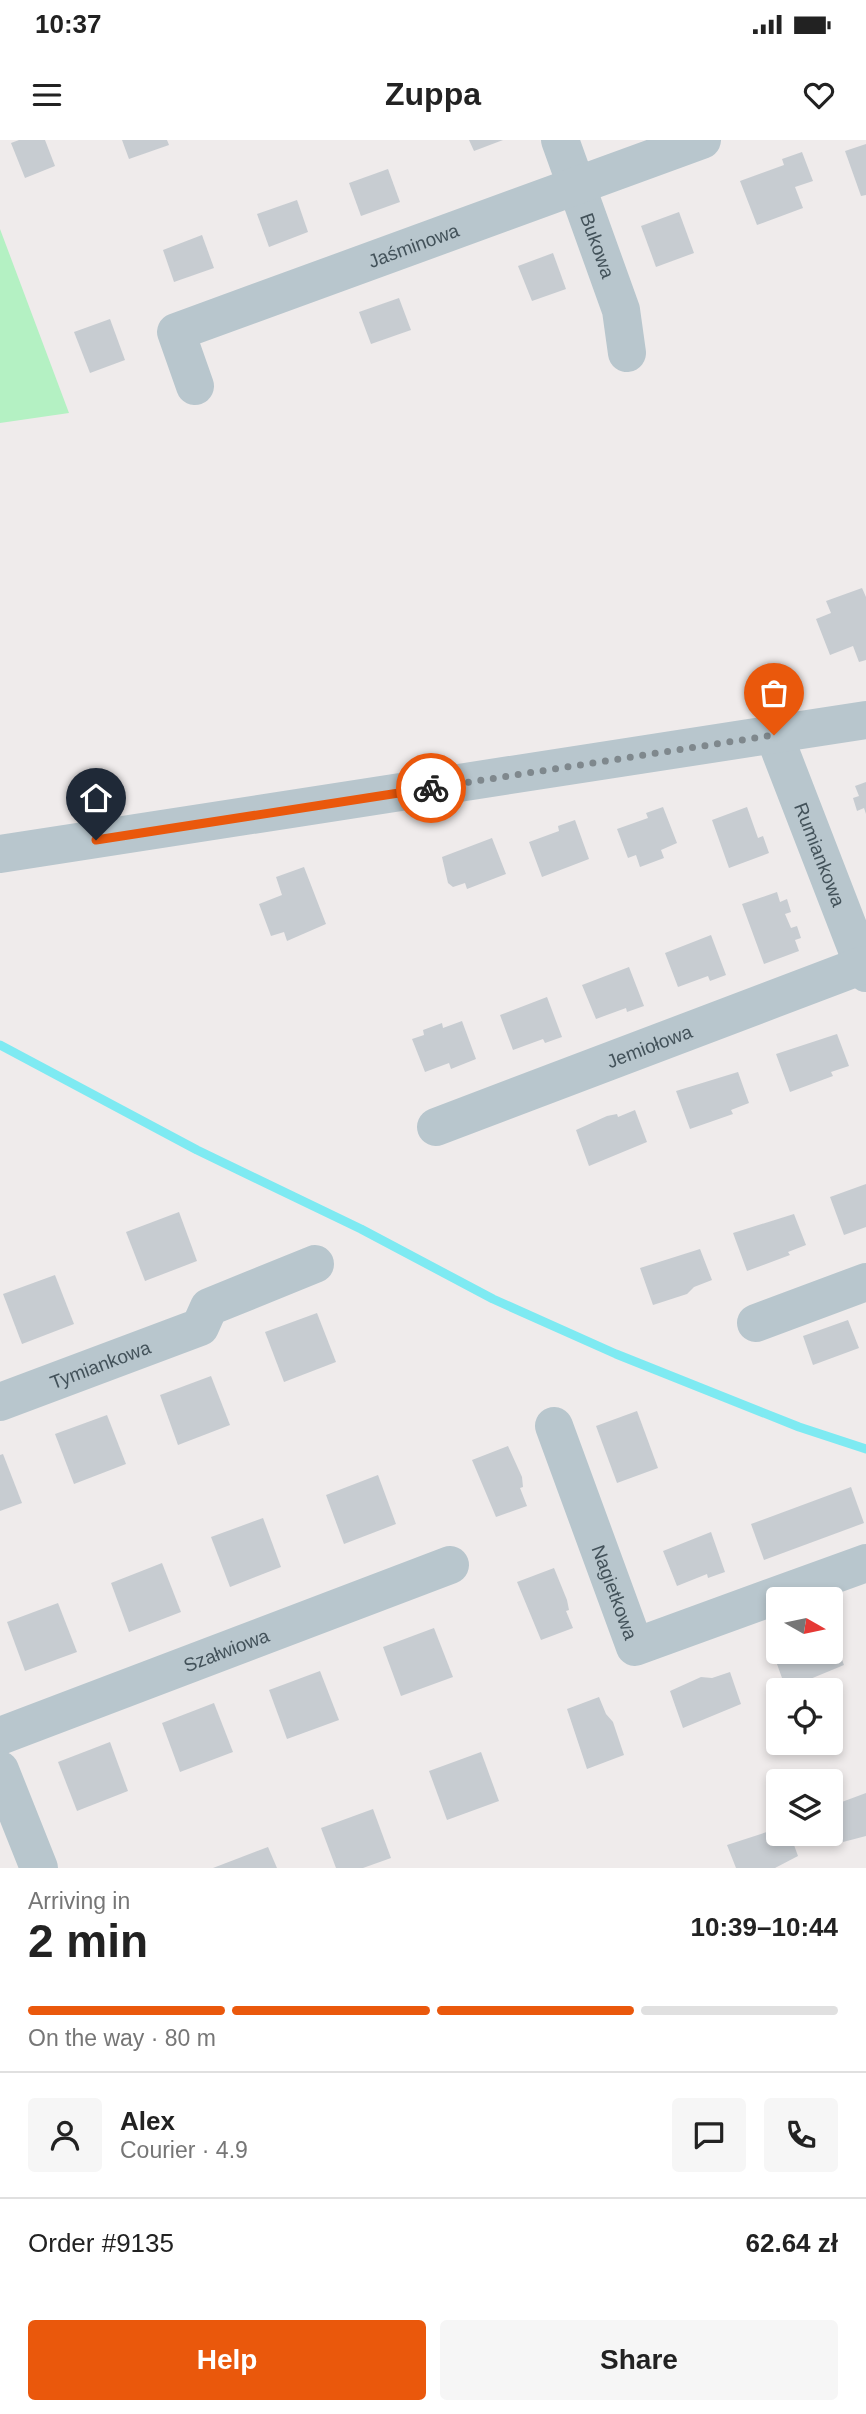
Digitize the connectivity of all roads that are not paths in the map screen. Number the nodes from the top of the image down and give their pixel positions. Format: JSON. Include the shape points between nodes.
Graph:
{"nodes":[{"id":1,"x":560,"y":140,"type":"edge"},
{"id":2,"x":702,"y":140,"type":"edge"},
{"id":3,"x":576,"y":186,"type":"junction"},
{"id":4,"x":627,"y":353,"type":"dead end"},
{"id":5,"x":195,"y":386,"type":"dead end"},
{"id":6,"x":866,"y":720,"type":"edge"},
{"id":7,"x":774,"y":735,"type":"junction"},
{"id":8,"x":0,"y":854,"type":"edge"},
{"id":9,"x":865,"y":969,"type":"edge"},
{"id":10,"x":436,"y":1127,"type":"dead end"},
{"id":11,"x":315,"y":1264,"type":"dead end"},
{"id":12,"x":866,"y":1282,"type":"edge"},
{"id":13,"x":756,"y":1323,"type":"dead end"},
{"id":14,"x":0,"y":1402,"type":"edge"},
{"id":15,"x":554,"y":1426,"type":"dead end"},
{"id":16,"x":866,"y":1563,"type":"edge"},
{"id":17,"x":450,"y":1565,"type":"dead end"},
{"id":18,"x":0,"y":1736,"type":"edge"},
{"id":19,"x":0,"y":1770,"type":"edge"},
{"id":20,"x":39,"y":1868,"type":"edge"}],
"edges":[{"from":1,"to":3,"type":"street","name":"Bukowa"},
{"from":2,"to":3,"type":"street","name":"Jaśminowa"},
{"from":3,"to":4,"type":"street","name":"Bukowa","via":[[621,310]]},
{"from":3,"to":5,"type":"street","name":"Jaśminowa","via":[[176,332]]},
{"from":6,"to":7,"type":"street"},
{"from":7,"to":8,"type":"street"},
{"from":7,"to":9,"type":"street","name":"Rumiankowa"},
{"from":9,"to":10,"type":"street","name":"Jemiołowa"},
{"from":11,"to":14,"type":"street","name":"Tymiankowa","via":[[209,1307],[200,1327]]},
{"from":12,"to":13,"type":"street"},
{"from":15,"to":16,"type":"street","name":"Nagietkowa","via":[[635,1647]]},
{"from":17,"to":18,"type":"street","name":"Szałwiowa"},
{"from":19,"to":20,"type":"street"}]}
